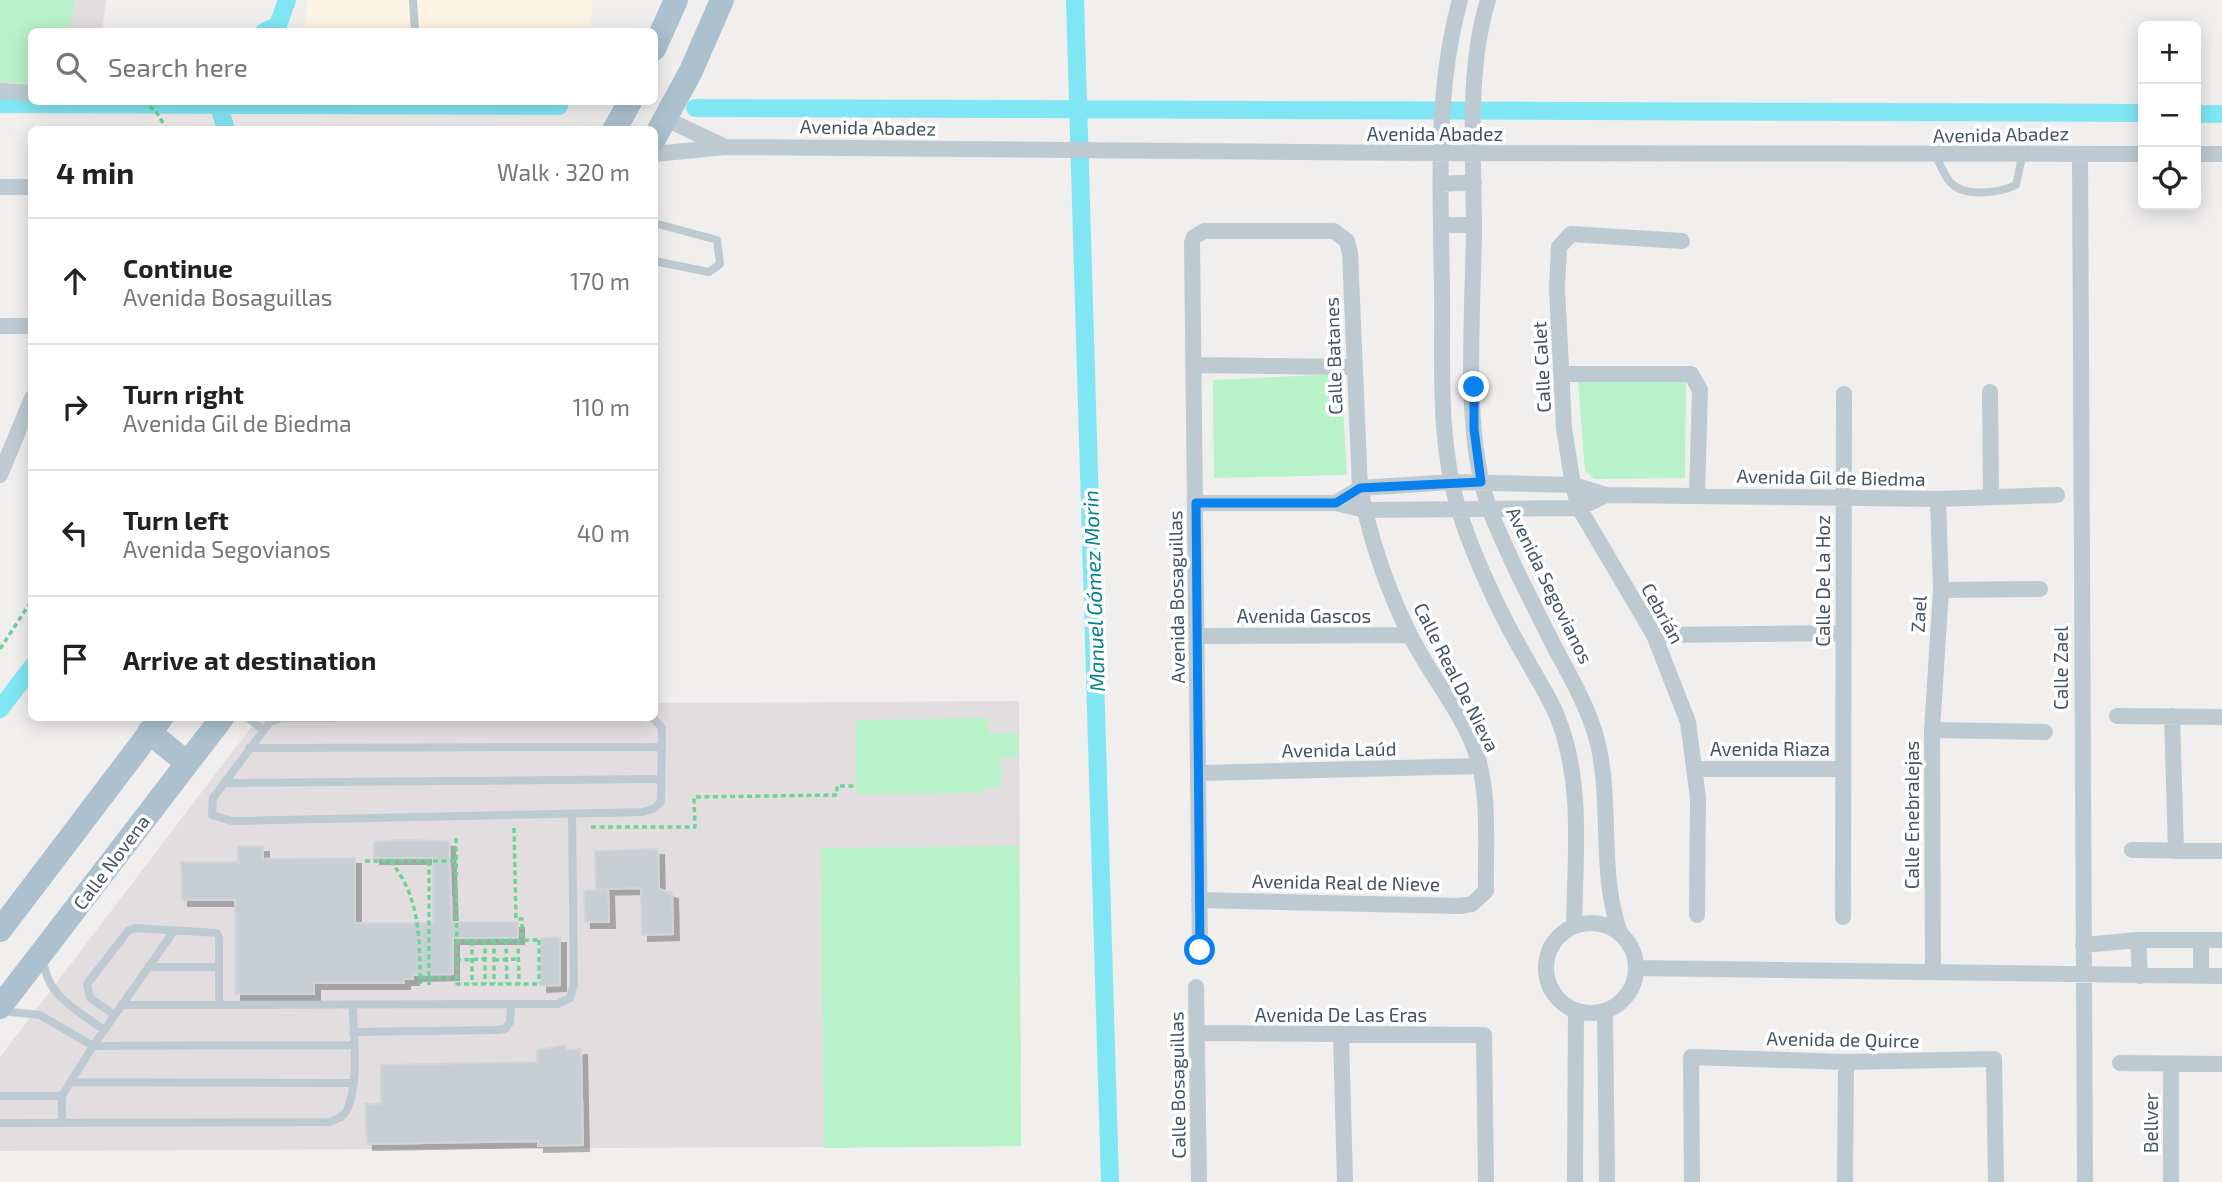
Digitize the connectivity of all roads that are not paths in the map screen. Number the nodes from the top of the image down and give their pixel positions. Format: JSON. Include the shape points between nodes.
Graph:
{"nodes":[{"id":1,"x":413,"y":0,"type":"edge"},
{"id":2,"x":676,"y":0,"type":"edge"},
{"id":3,"x":722,"y":0,"type":"edge"},
{"id":4,"x":1460,"y":0,"type":"edge"},
{"id":5,"x":1488,"y":0,"type":"edge"},
{"id":6,"x":415,"y":28,"type":"edge"},
{"id":7,"x":658,"y":41,"type":"edge"},
{"id":8,"x":1476,"y":76,"type":"junction"},
{"id":9,"x":1445,"y":79,"type":"junction"},
{"id":10,"x":0,"y":90,"type":"edge"},
{"id":11,"x":28,"y":93,"type":"edge"},
{"id":12,"x":627,"y":105,"type":"edge"},
{"id":13,"x":616,"y":126,"type":"edge"},
{"id":14,"x":660,"y":129,"type":"edge"},
{"id":15,"x":1474,"y":146,"type":"junction"},
{"id":16,"x":726,"y":147,"type":"junction"},
{"id":17,"x":658,"y":154,"type":"edge"},
{"id":18,"x":1440,"y":154,"type":"junction"},
{"id":19,"x":2138,"y":154,"type":"edge"},
{"id":20,"x":2201,"y":154,"type":"edge"},
{"id":21,"x":2222,"y":154,"type":"edge"},
{"id":22,"x":2080,"y":155,"type":"junction"},
{"id":23,"x":1936,"y":156,"type":"junction"},
{"id":24,"x":2022,"y":157,"type":"junction"},
{"id":25,"x":1474,"y":183,"type":"junction"},
{"id":26,"x":1441,"y":184,"type":"junction"},
{"id":27,"x":0,"y":187,"type":"edge"},
{"id":28,"x":28,"y":187,"type":"edge"},
{"id":29,"x":658,"y":224,"type":"edge"},
{"id":30,"x":1442,"y":225,"type":"junction"},
{"id":31,"x":1474,"y":225,"type":"junction"},
{"id":32,"x":1334,"y":231,"type":"joint"},
{"id":33,"x":1682,"y":241,"type":"dead end"},
{"id":34,"x":658,"y":262,"type":"edge"},
{"id":35,"x":0,"y":326,"type":"edge"},
{"id":36,"x":28,"y":326,"type":"edge"},
{"id":37,"x":1194,"y":365,"type":"junction"},
{"id":38,"x":1354,"y":367,"type":"junction"},
{"id":39,"x":1563,"y":374,"type":"junction"},
{"id":40,"x":1990,"y":392,"type":"dead end"},
{"id":41,"x":1843,"y":394,"type":"dead end"},
{"id":42,"x":28,"y":407,"type":"edge"},
{"id":43,"x":1,"y":471,"type":"edge"},
{"id":44,"x":1452,"y":482,"type":"junction"},
{"id":45,"x":1481,"y":482,"type":"junction"},
{"id":46,"x":1573,"y":485,"type":"junction"},
{"id":47,"x":1360,"y":488,"type":"junction"},
{"id":48,"x":1606,"y":495,"type":"junction"},
{"id":49,"x":2057,"y":495,"type":"dead end"},
{"id":50,"x":1697,"y":496,"type":"junction"},
{"id":51,"x":1992,"y":496,"type":"junction"},
{"id":52,"x":1843,"y":499,"type":"junction"},
{"id":53,"x":1938,"y":499,"type":"junction"},
{"id":54,"x":1196,"y":503,"type":"junction"},
{"id":55,"x":1336,"y":503,"type":"junction"},
{"id":56,"x":1579,"y":508,"type":"junction"},
{"id":57,"x":1489,"y":509,"type":"junction"},
{"id":58,"x":1364,"y":510,"type":"junction"},
{"id":59,"x":1459,"y":510,"type":"junction"},
{"id":60,"x":2040,"y":589,"type":"dead end"},
{"id":61,"x":1941,"y":590,"type":"junction"},
{"id":62,"x":1843,"y":633,"type":"junction"},
{"id":63,"x":1410,"y":635,"type":"junction"},
{"id":64,"x":1654,"y":635,"type":"junction"},
{"id":65,"x":1197,"y":636,"type":"junction"},
{"id":66,"x":2117,"y":716,"type":"dead end"},
{"id":67,"x":2172,"y":716,"type":"junction"},
{"id":68,"x":2222,"y":717,"type":"edge"},
{"id":69,"x":220,"y":721,"type":"edge"},
{"id":70,"x":252,"y":721,"type":"edge"},
{"id":71,"x":274,"y":721,"type":"edge"},
{"id":72,"x":656,"y":721,"type":"edge"},
{"id":73,"x":155,"y":725,"type":"edge"},
{"id":74,"x":263,"y":730,"type":"junction"},
{"id":75,"x":1932,"y":730,"type":"junction"},
{"id":76,"x":2045,"y":732,"type":"dead end"},
{"id":77,"x":662,"y":747,"type":"junction"},
{"id":78,"x":249,"y":748,"type":"junction"},
{"id":79,"x":187,"y":763,"type":"junction"},
{"id":80,"x":1479,"y":766,"type":"junction"},
{"id":81,"x":1697,"y":769,"type":"junction"},
{"id":82,"x":1843,"y":769,"type":"junction"},
{"id":83,"x":1200,"y":773,"type":"junction"},
{"id":84,"x":661,"y":779,"type":"junction"},
{"id":85,"x":224,"y":783,"type":"junction"},
{"id":86,"x":572,"y":814,"type":"junction"},
{"id":87,"x":2132,"y":850,"type":"dead end"},
{"id":88,"x":2176,"y":851,"type":"junction"},
{"id":89,"x":2222,"y":851,"type":"edge"},
{"id":90,"x":1486,"y":891,"type":"joint"},
{"id":91,"x":1199,"y":900,"type":"junction"},
{"id":92,"x":1697,"y":915,"type":"dead end"},
{"id":93,"x":1843,"y":917,"type":"dead end"},
{"id":94,"x":1574,"y":926,"type":"junction"},
{"id":95,"x":0,"y":930,"type":"edge"},
{"id":96,"x":174,"y":931,"type":"junction"},
{"id":97,"x":1620,"y":933,"type":"junction"},
{"id":98,"x":2138,"y":940,"type":"junction"},
{"id":99,"x":2222,"y":940,"type":"edge"},
{"id":100,"x":2201,"y":941,"type":"junction"},
{"id":101,"x":2083,"y":946,"type":"junction"},
{"id":102,"x":1200,"y":950,"type":"dead end"},
{"id":103,"x":42,"y":952,"type":"junction"},
{"id":104,"x":148,"y":967,"type":"junction"},
{"id":105,"x":219,"y":967,"type":"junction"},
{"id":106,"x":1637,"y":968,"type":"junction"},
{"id":107,"x":1933,"y":971,"type":"junction"},
{"id":108,"x":2084,"y":975,"type":"junction"},
{"id":109,"x":2140,"y":976,"type":"junction"},
{"id":110,"x":2201,"y":976,"type":"junction"},
{"id":111,"x":2222,"y":976,"type":"edge"},
{"id":112,"x":1196,"y":987,"type":"dead end"},
{"id":113,"x":122,"y":1005,"type":"junction"},
{"id":114,"x":219,"y":1005,"type":"junction"},
{"id":115,"x":352,"y":1005,"type":"junction"},
{"id":116,"x":511,"y":1005,"type":"junction"},
{"id":117,"x":0,"y":1009,"type":"edge"},
{"id":118,"x":1576,"y":1011,"type":"junction"},
{"id":119,"x":1605,"y":1012,"type":"junction"},
{"id":120,"x":115,"y":1015,"type":"junction"},
{"id":121,"x":104,"y":1030,"type":"junction"},
{"id":122,"x":353,"y":1032,"type":"junction"},
{"id":123,"x":1197,"y":1034,"type":"junction"},
{"id":124,"x":1341,"y":1035,"type":"junction"},
{"id":125,"x":353,"y":1045,"type":"junction"},
{"id":126,"x":93,"y":1046,"type":"junction"},
{"id":127,"x":1846,"y":1062,"type":"junction"},
{"id":128,"x":2120,"y":1063,"type":"dead end"},
{"id":129,"x":2171,"y":1064,"type":"junction"},
{"id":130,"x":2222,"y":1064,"type":"edge"},
{"id":131,"x":71,"y":1083,"type":"junction"},
{"id":132,"x":352,"y":1083,"type":"junction"},
{"id":133,"x":0,"y":1096,"type":"edge"},
{"id":134,"x":62,"y":1096,"type":"junction"},
{"id":135,"x":0,"y":1123,"type":"edge"},
{"id":136,"x":62,"y":1123,"type":"junction"},
{"id":137,"x":1199,"y":1182,"type":"edge"},
{"id":138,"x":1345,"y":1182,"type":"edge"},
{"id":139,"x":1486,"y":1182,"type":"edge"},
{"id":140,"x":1575,"y":1182,"type":"edge"},
{"id":141,"x":1607,"y":1182,"type":"edge"},
{"id":142,"x":1692,"y":1182,"type":"edge"},
{"id":143,"x":1845,"y":1182,"type":"edge"},
{"id":144,"x":1996,"y":1182,"type":"edge"},
{"id":145,"x":2085,"y":1182,"type":"edge"},
{"id":146,"x":2171,"y":1182,"type":"edge"}],
"edges":[{"from":1,"to":6,"type":"lane"},
{"from":2,"to":7,"type":"main road"},
{"from":3,"to":14,"type":"main road"},
{"from":4,"to":9,"type":"street"},
{"from":5,"to":8,"type":"street","name":"Avenida Segovianos"},
{"from":8,"to":9,"type":"street"},
{"from":8,"to":15,"type":"street","name":"Avenida Segovianos"},
{"from":9,"to":18,"type":"street"},
{"from":10,"to":11,"type":"street"},
{"from":12,"to":13,"type":"main road"},
{"from":14,"to":16,"type":"street","name":"Avenida Abadez"},
{"from":15,"to":18,"type":"street","name":"Avenida Abadez"},
{"from":15,"to":23,"type":"street","name":"Avenida Abadez"},
{"from":15,"to":25,"type":"street","name":"Avenida Segovianos"},
{"from":16,"to":17,"type":"street","name":"Avenida Abadez"},
{"from":16,"to":18,"type":"street","name":"Avenida Abadez"},
{"from":18,"to":26,"type":"street"},
{"from":19,"to":22,"type":"street","name":"Avenida Abadez"},
{"from":20,"to":21,"type":"street"},
{"from":22,"to":24,"type":"street","name":"Avenida Abadez"},
{"from":22,"to":101,"type":"street","name":"Calle Zael"},
{"from":23,"to":24,"type":"street","name":"Avenida Abadez"},
{"from":23,"to":24,"type":"lane","via":[[1951,183],[1964,190],[2002,192],[2016,185]]},
{"from":25,"to":26,"type":"street"},
{"from":25,"to":31,"type":"street","name":"Avenida Segovianos"},
{"from":26,"to":30,"type":"street"},
{"from":27,"to":28,"type":"street"},
{"from":29,"to":34,"type":"lane","via":[[717,240],[720,264],[709,272]]},
{"from":30,"to":31,"type":"street"},
{"from":30,"to":44,"type":"street","via":[[1442,388]]},
{"from":31,"to":45,"type":"street","name":"Avenida Segovianos","via":[[1474,429]]},
{"from":32,"to":37,"type":"street","name":"Avenida Bosaguillas","via":[[1204,231],[1194,237]]},
{"from":32,"to":38,"type":"street","name":"Calle Batanes","via":[[1347,241],[1350,253]]},
{"from":33,"to":39,"type":"street","name":"Calle Calet","via":[[1579,233],[1571,234],[1559,247]]},
{"from":35,"to":36,"type":"street"},
{"from":37,"to":38,"type":"street"},
{"from":37,"to":54,"type":"street","name":"Avenida Bosaguillas"},
{"from":38,"to":47,"type":"street","name":"Calle Batanes"},
{"from":39,"to":46,"type":"street","name":"Calle Calet","via":[[1564,428]]},
{"from":39,"to":50,"type":"street","via":[[1691,374],[1700,390]]},
{"from":40,"to":51,"type":"street"},
{"from":41,"to":52,"type":"street","name":"Calle De La Hoz"},
{"from":42,"to":43,"type":"street"},
{"from":44,"to":45,"type":"street","name":"Avenida Gil de Biedma"},
{"from":44,"to":47,"type":"street","name":"Avenida Gil de Biedma"},
{"from":44,"to":59,"type":"street"},
{"from":45,"to":46,"type":"street","name":"Avenida Gil de Biedma"},
{"from":45,"to":57,"type":"street","name":"Avenida Segovianos"},
{"from":46,"to":48,"type":"street","name":"Avenida Gil de Biedma"},
{"from":46,"to":56,"type":"street","name":"Cebrián"},
{"from":47,"to":55,"type":"street","name":"Avenida Gil de Biedma"},
{"from":47,"to":58,"type":"street","name":"Calle Real De Nieva"},
{"from":48,"to":50,"type":"street","name":"Avenida Gil de Biedma"},
{"from":48,"to":56,"type":"street","name":"Avenida Gil de Biedma"},
{"from":49,"to":51,"type":"street","name":"Avenida Gil de Biedma"},
{"from":50,"to":52,"type":"street","name":"Avenida Gil de Biedma"},
{"from":51,"to":53,"type":"street","name":"Avenida Gil de Biedma"},
{"from":52,"to":53,"type":"street","name":"Avenida Gil de Biedma"},
{"from":52,"to":62,"type":"street","name":"Calle De La Hoz"},
{"from":53,"to":61,"type":"street","name":"Zael"},
{"from":54,"to":55,"type":"street","name":"Avenida Gil de Biedma"},
{"from":54,"to":65,"type":"street","name":"Avenida Bosaguillas"},
{"from":55,"to":58,"type":"street","name":"Avenida Gil de Biedma"},
{"from":56,"to":57,"type":"street","name":"Avenida Gil de Biedma"},
{"from":56,"to":64,"type":"street","name":"Cebrián"},
{"from":57,"to":59,"type":"street","name":"Avenida Gil de Biedma"},
{"from":57,"to":97,"type":"street","name":"Avenida Segovianos","via":[[1510,560],[1586,706],[1597,739],[1605,787],[1608,886]]},
{"from":58,"to":59,"type":"street","name":"Avenida Gil de Biedma"},
{"from":58,"to":63,"type":"street","name":"Calle Real De Nieva"},
{"from":59,"to":94,"type":"street","via":[[1479,563],[1557,716],[1566,745],[1575,804]]},
{"from":60,"to":61,"type":"street"},
{"from":61,"to":75,"type":"street","name":"Zael"},
{"from":62,"to":64,"type":"street"},
{"from":62,"to":82,"type":"street","name":"Calle De La Hoz"},
{"from":63,"to":65,"type":"street","name":"Avenida Gascos"},
{"from":63,"to":80,"type":"street","name":"Calle Real De Nieva","via":[[1474,746]]},
{"from":64,"to":81,"type":"street","name":"Cebrián","via":[[1688,722]]},
{"from":65,"to":83,"type":"street","name":"Avenida Bosaguillas"},
{"from":66,"to":67,"type":"street"},
{"from":67,"to":68,"type":"street"},
{"from":67,"to":88,"type":"street"},
{"from":69,"to":79,"type":"main road","name":"Calle Novena"},
{"from":70,"to":74,"type":"lane"},
{"from":71,"to":74,"type":"lane"},
{"from":72,"to":77,"type":"lane","via":[[662,728]]},
{"from":73,"to":79,"type":"main road"},
{"from":73,"to":95,"type":"main road"},
{"from":74,"to":78,"type":"lane"},
{"from":75,"to":76,"type":"street","name":"Calle Enebralejas"},
{"from":75,"to":107,"type":"street","name":"Calle Enebralejas"},
{"from":77,"to":78,"type":"lane"},
{"from":77,"to":84,"type":"lane"},
{"from":78,"to":85,"type":"lane"},
{"from":79,"to":103,"type":"main road","name":"Calle Novena"},
{"from":80,"to":83,"type":"street","name":"Avenida Laúd"},
{"from":80,"to":90,"type":"street","name":"Calle Real De Nieva"},
{"from":81,"to":82,"type":"street","name":"Avenida Riaza"},
{"from":81,"to":92,"type":"street","name":"Cebrián"},
{"from":82,"to":93,"type":"street","name":"Calle De La Hoz"},
{"from":83,"to":91,"type":"street","name":"Avenida Bosaguillas"},
{"from":84,"to":85,"type":"lane"},
{"from":84,"to":86,"type":"lane","via":[[661,801],[643,813]]},
{"from":85,"to":86,"type":"lane","via":[[212,798],[212,815],[232,821]]},
{"from":86,"to":116,"type":"lane","via":[[574,985],[570,998],[557,1004]]},
{"from":87,"to":88,"type":"street"},
{"from":88,"to":89,"type":"street"},
{"from":90,"to":91,"type":"street","name":"Avenida Real de Nieve","via":[[1472,904],[1460,906]]},
{"from":91,"to":102,"type":"street","name":"Avenida Bosaguillas"},
{"from":94,"to":97,"type":"street","via":[[1598,923]]},
{"from":94,"to":118,"type":"street","via":[[1553,943],[1546,969],[1554,994]]},
{"from":96,"to":104,"type":"lane"},
{"from":96,"to":105,"type":"lane","via":[[217,933]]},
{"from":96,"to":120,"type":"lane","via":[[128,931],[86,984],[90,998]]},
{"from":97,"to":106,"type":"street","via":[[1635,955]]},
{"from":98,"to":100,"type":"street"},
{"from":98,"to":101,"type":"street"},
{"from":98,"to":109,"type":"street"},
{"from":99,"to":100,"type":"street"},
{"from":100,"to":110,"type":"street"},
{"from":101,"to":108,"type":"street","name":"Calle Zael"},
{"from":103,"to":117,"type":"main road","name":"Calle Novena"},
{"from":103,"to":121,"type":"lane","via":[[49,986]]},
{"from":104,"to":105,"type":"lane"},
{"from":104,"to":113,"type":"lane"},
{"from":105,"to":114,"type":"lane"},
{"from":106,"to":107,"type":"street"},
{"from":106,"to":119,"type":"street","via":[[1632,990]]},
{"from":107,"to":108,"type":"street"},
{"from":108,"to":109,"type":"street"},
{"from":108,"to":145,"type":"street","name":"Calle Zael"},
{"from":109,"to":110,"type":"street"},
{"from":110,"to":111,"type":"street"},
{"from":112,"to":123,"type":"street","name":"Calle Bosaguillas"},
{"from":113,"to":114,"type":"lane"},
{"from":113,"to":120,"type":"lane"},
{"from":114,"to":115,"type":"lane"},
{"from":115,"to":116,"type":"lane"},
{"from":115,"to":122,"type":"lane"},
{"from":116,"to":122,"type":"lane","via":[[505,1029]]},
{"from":117,"to":126,"type":"lane","via":[[40,1015]]},
{"from":118,"to":119,"type":"street"},
{"from":118,"to":140,"type":"street"},
{"from":119,"to":141,"type":"street"},
{"from":120,"to":121,"type":"lane"},
{"from":121,"to":126,"type":"lane"},
{"from":122,"to":125,"type":"lane"},
{"from":123,"to":124,"type":"street","name":"Avenida De Las Eras"},
{"from":123,"to":137,"type":"street","name":"Calle Bosaguillas"},
{"from":124,"to":138,"type":"street"},
{"from":124,"to":139,"type":"street","name":"Avenida De Las Eras","via":[[1484,1035]]},
{"from":125,"to":126,"type":"lane"},
{"from":125,"to":132,"type":"lane"},
{"from":126,"to":131,"type":"lane"},
{"from":127,"to":142,"type":"street","name":"Avenida de Quirce","via":[[1691,1057]]},
{"from":127,"to":143,"type":"street"},
{"from":127,"to":144,"type":"street","name":"Avenida de Quirce","via":[[1994,1059]]},
{"from":128,"to":129,"type":"street"},
{"from":129,"to":130,"type":"street"},
{"from":129,"to":146,"type":"street","name":"Bellver"},
{"from":131,"to":132,"type":"lane"},
{"from":131,"to":134,"type":"lane"},
{"from":132,"to":136,"type":"lane","via":[[347,1110],[342,1118],[329,1122]]},
{"from":133,"to":134,"type":"lane"},
{"from":134,"to":136,"type":"lane"},
{"from":135,"to":136,"type":"lane"}]}
